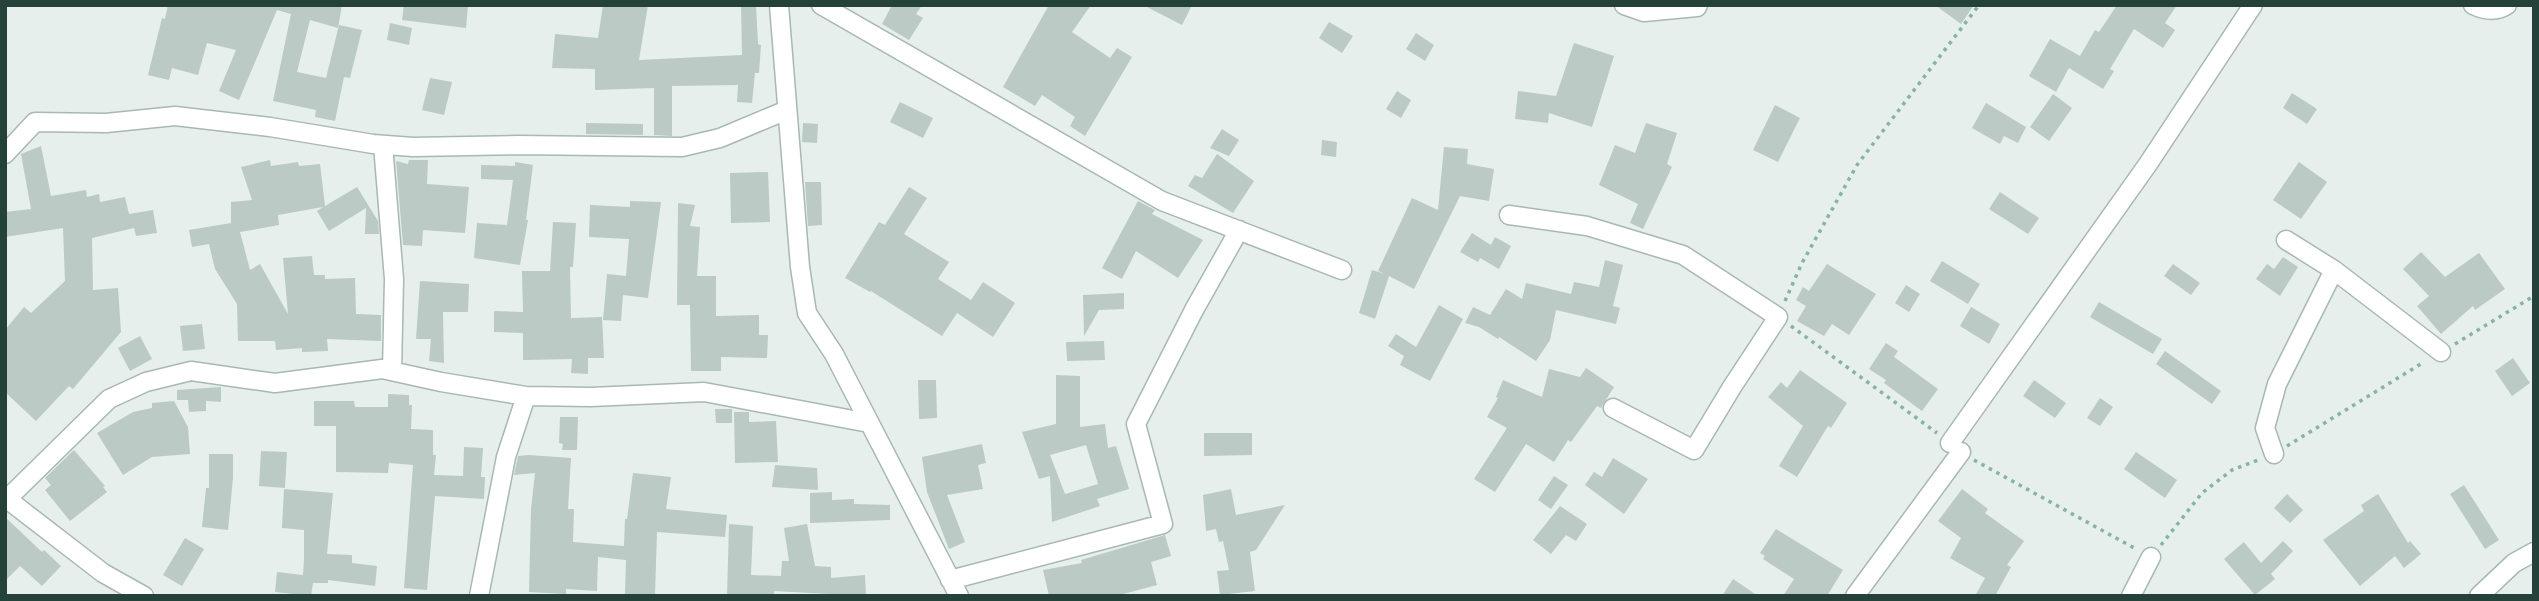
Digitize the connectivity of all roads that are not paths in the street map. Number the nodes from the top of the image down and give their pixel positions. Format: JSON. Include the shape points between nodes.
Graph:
{"nodes":[{"id":1,"x":779,"y":5,"type":"edge"},
{"id":2,"x":821,"y":5,"type":"edge"},
{"id":3,"x":1624,"y":5,"type":"edge"},
{"id":4,"x":1698,"y":5,"type":"edge"},
{"id":5,"x":2253,"y":5,"type":"edge"},
{"id":6,"x":2473,"y":5,"type":"edge"},
{"id":7,"x":2507,"y":5,"type":"edge"},
{"id":8,"x":787,"y":110,"type":"junction"},
{"id":9,"x":383,"y":145,"type":"junction"},
{"id":10,"x":5,"y":154,"type":"edge"},
{"id":11,"x":1509,"y":215,"type":"dead end"},
{"id":12,"x":1240,"y":230,"type":"junction"},
{"id":13,"x":2286,"y":240,"type":"dead end"},
{"id":14,"x":1342,"y":270,"type":"dead end"},
{"id":15,"x":2334,"y":270,"type":"junction"},
{"id":16,"x":2441,"y":352,"type":"road end"},
{"id":17,"x":392,"y":371,"type":"junction"},
{"id":18,"x":526,"y":396,"type":"junction"},
{"id":19,"x":1613,"y":408,"type":"dead end"},
{"id":20,"x":869,"y":423,"type":"junction"},
{"id":21,"x":2274,"y":454,"type":"road end"},
{"id":22,"x":6,"y":500,"type":"edge"},
{"id":23,"x":2534,"y":552,"type":"edge"},
{"id":24,"x":2151,"y":557,"type":"road end"},
{"id":25,"x":955,"y":588,"type":"edge"},
{"id":26,"x":144,"y":596,"type":"edge"},
{"id":27,"x":479,"y":596,"type":"edge"},
{"id":28,"x":1855,"y":596,"type":"edge"},
{"id":29,"x":2131,"y":596,"type":"edge"},
{"id":30,"x":2479,"y":596,"type":"edge"}],
"edges":[{"from":1,"to":8,"type":"street"},
{"from":2,"to":12,"type":"street","via":[[1162,201]]},
{"from":3,"to":4,"type":"street","via":[[1644,12]]},
{"from":5,"to":28,"type":"street"},
{"from":6,"to":7,"type":"street","via":[[2483,10]]},
{"from":8,"to":9,"type":"street","via":[[720,138],[682,147]]},
{"from":8,"to":20,"type":"street","via":[[807,313]]},
{"from":9,"to":10,"type":"street","via":[[174,116],[106,123],[35,122]]},
{"from":9,"to":17,"type":"street","via":[[394,279]]},
{"from":11,"to":19,"type":"street","via":[[1587,226],[1683,255],[1778,317],[1694,450]]},
{"from":12,"to":14,"type":"street"},
{"from":12,"to":25,"type":"street","via":[[1136,424],[1163,524]]},
{"from":13,"to":15,"type":"street"},
{"from":15,"to":16,"type":"street"},
{"from":15,"to":21,"type":"street","via":[[2277,384],[2266,428]]},
{"from":17,"to":18,"type":"street"},
{"from":17,"to":22,"type":"street","via":[[275,383],[191,371],[146,382],[110,399]]},
{"from":18,"to":20,"type":"street","via":[[705,392]]},
{"from":18,"to":27,"type":"street","via":[[506,457]]},
{"from":20,"to":25,"type":"street"},
{"from":22,"to":26,"type":"street","via":[[103,573]]},
{"from":23,"to":30,"type":"street","via":[[2514,563]]},
{"from":24,"to":29,"type":"street"}]}
